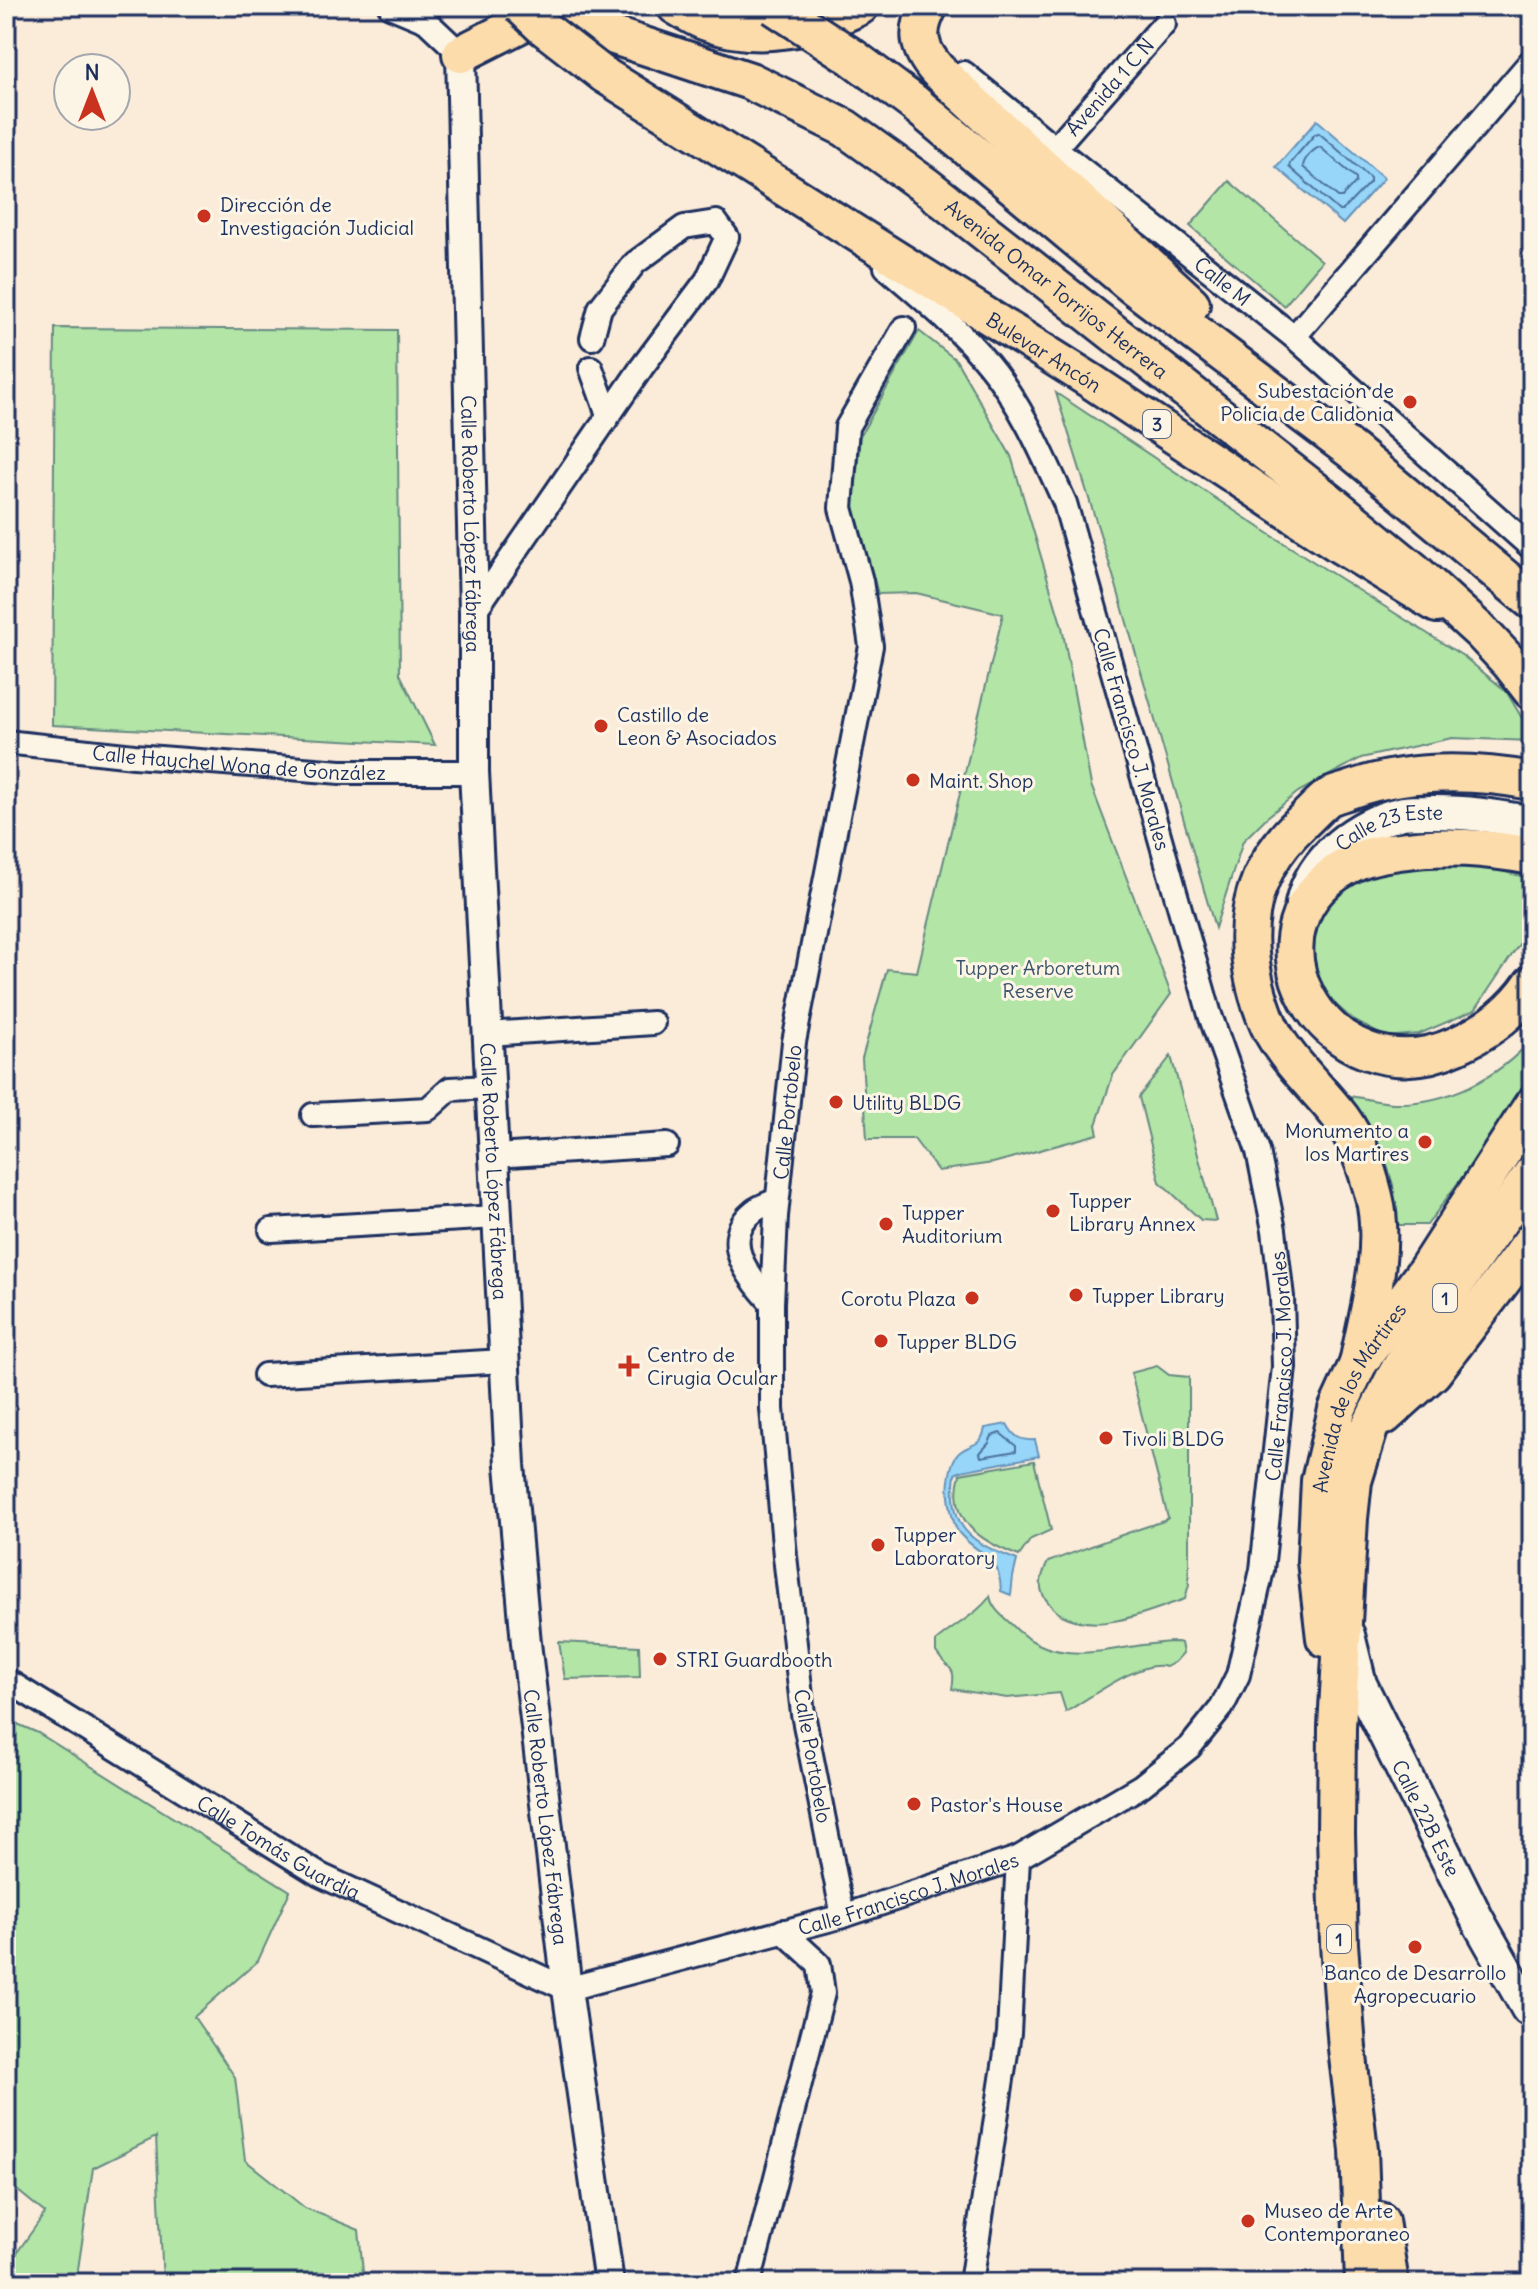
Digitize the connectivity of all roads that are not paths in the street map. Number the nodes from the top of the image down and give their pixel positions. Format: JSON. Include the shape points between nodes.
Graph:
{"nodes":[{"id":1,"x":390,"y":6,"type":"edge"},
{"id":2,"x":676,"y":6,"type":"edge"},
{"id":3,"x":774,"y":6,"type":"edge"},
{"id":4,"x":860,"y":6,"type":"edge"},
{"id":5,"x":929,"y":6,"type":"edge"},
{"id":6,"x":941,"y":6,"type":"edge"},
{"id":7,"x":523,"y":9,"type":"edge"},
{"id":8,"x":1164,"y":24,"type":"dead end"},
{"id":9,"x":461,"y":54,"type":"junction"},
{"id":10,"x":1532,"y":60,"type":"edge"},
{"id":11,"x":1055,"y":148,"type":"junction"},
{"id":12,"x":831,"y":218,"type":"junction"},
{"id":13,"x":904,"y":328,"type":"dead end"},
{"id":14,"x":1294,"y":337,"type":"junction"},
{"id":15,"x":592,"y":338,"type":"dead end"},
{"id":16,"x":591,"y":368,"type":"dead end"},
{"id":17,"x":608,"y":415,"type":"junction"},
{"id":18,"x":1352,"y":451,"type":"junction"},
{"id":19,"x":1531,"y":545,"type":"edge"},
{"id":20,"x":1500,"y":575,"type":"junction"},
{"id":21,"x":1532,"y":601,"type":"edge"},
{"id":22,"x":474,"y":612,"type":"junction"},
{"id":23,"x":1532,"y":613,"type":"edge"},
{"id":24,"x":1481,"y":632,"type":"junction"},
{"id":25,"x":1532,"y":691,"type":"edge"},
{"id":26,"x":6,"y":742,"type":"edge"},
{"id":27,"x":474,"y":772,"type":"junction"},
{"id":28,"x":1532,"y":781,"type":"edge"},
{"id":29,"x":1523,"y":821,"type":"edge"},
{"id":30,"x":1532,"y":856,"type":"edge"},
{"id":31,"x":1298,"y":922,"type":"junction"},
{"id":32,"x":1532,"y":984,"type":"edge"},
{"id":33,"x":653,"y":1023,"type":"dead end"},
{"id":34,"x":487,"y":1034,"type":"junction"},
{"id":35,"x":490,"y":1087,"type":"junction"},
{"id":36,"x":1532,"y":1106,"type":"edge"},
{"id":37,"x":313,"y":1115,"type":"dead end"},
{"id":38,"x":667,"y":1145,"type":"dead end"},
{"id":39,"x":494,"y":1156,"type":"junction"},
{"id":40,"x":1532,"y":1174,"type":"edge"},
{"id":41,"x":777,"y":1200,"type":"junction"},
{"id":42,"x":497,"y":1217,"type":"junction"},
{"id":43,"x":271,"y":1230,"type":"dead end"},
{"id":44,"x":1532,"y":1241,"type":"edge"},
{"id":45,"x":772,"y":1303,"type":"junction"},
{"id":46,"x":504,"y":1361,"type":"junction"},
{"id":47,"x":1358,"y":1364,"type":"junction"},
{"id":48,"x":265,"y":1375,"type":"dead end"},
{"id":49,"x":1369,"y":1429,"type":"junction"},
{"id":50,"x":1343,"y":1614,"type":"junction"},
{"id":51,"x":6,"y":1680,"type":"edge"},
{"id":52,"x":1337,"y":1727,"type":"junction"},
{"id":53,"x":1018,"y":1858,"type":"junction"},
{"id":54,"x":843,"y":1916,"type":"junction"},
{"id":55,"x":783,"y":1931,"type":"junction"},
{"id":56,"x":567,"y":1989,"type":"junction"},
{"id":57,"x":1532,"y":2011,"type":"edge"},
{"id":58,"x":1372,"y":2236,"type":"junction"},
{"id":59,"x":609,"y":2283,"type":"edge"},
{"id":60,"x":749,"y":2283,"type":"edge"},
{"id":61,"x":971,"y":2283,"type":"edge"},
{"id":62,"x":1357,"y":2283,"type":"edge"},
{"id":63,"x":1364,"y":2283,"type":"edge"},
{"id":64,"x":1390,"y":2283,"type":"edge"},
{"id":65,"x":1407,"y":2283,"type":"edge"}],
"edges":[{"from":1,"to":9,"type":"street","via":[[426,21]]},
{"from":2,"to":4,"type":"highway","via":[[704,21],[748,31],[819,23]]},
{"from":3,"to":18,"type":"highway","bridge":true,"via":[[914,103],[1132,285]]},
{"from":5,"to":18,"type":"highway","via":[[921,26],[921,47],[937,70]]},
{"from":6,"to":11,"type":"street","name":"Calle M","via":[[938,35],[946,57]]},
{"from":7,"to":9,"type":"highway"},
{"from":7,"to":12,"type":"main road","name":"Bulevar Ancón","number":"3","bridge":true,"via":[[604,75]]},
{"from":7,"to":24,"type":"highway","name":"Avenida Omar Torrijos Herrera","via":[[750,81],[845,128],[1332,504]]},
{"from":8,"to":11,"type":"street","name":"Avenida 1 C N"},
{"from":9,"to":22,"type":"street","name":"Calle Roberto López Fábrega"},
{"from":10,"to":14,"type":"street"},
{"from":11,"to":14,"type":"street","name":"Calle M"},
{"from":12,"to":24,"type":"main road","name":"Bulevar Ancón","number":"3"},
{"from":12,"to":53,"type":"street","name":"Calle Francisco J. Morales","via":[[988,364],[1029,423],[1065,503],[1210,1015],[1258,1151],[1282,1297],[1284,1367],[1262,1570],[1238,1675],[1222,1707],[1190,1747],[1141,1786]]},
{"from":13,"to":41,"type":"street","name":"Calle Portobelo","via":[[847,427],[841,508],[861,581],[871,646],[794,1042]]},
{"from":14,"to":19,"type":"street","name":"Calle M"},
{"from":15,"to":17,"type":"street","via":[[600,308],[635,263],[684,227],[716,222],[727,237],[707,280]]},
{"from":16,"to":17,"type":"street"},
{"from":17,"to":22,"type":"street"},
{"from":18,"to":20,"type":"highway"},
{"from":20,"to":21,"type":"highway"},
{"from":20,"to":23,"type":"highway"},
{"from":22,"to":27,"type":"street","name":"Calle Roberto López Fábrega"},
{"from":24,"to":25,"type":"highway","name":"Avenida Omar Torrijos Herrera"},
{"from":26,"to":27,"type":"street","name":"Calle Haychel Wong de González","via":[[341,772]]},
{"from":27,"to":34,"type":"street","name":"Calle Roberto López Fábrega"},
{"from":28,"to":47,"type":"highway","via":[[1433,773],[1375,781],[1328,798],[1287,837],[1265,869],[1251,908],[1252,977],[1266,1020],[1283,1050],[1342,1120],[1363,1159],[1375,1201],[1378,1242]]},
{"from":29,"to":31,"type":"main road","name":"Calle 23 Este","via":[[1462,811],[1403,813],[1365,827],[1345,839],[1312,876]]},
{"from":30,"to":31,"type":"highway","via":[[1459,846],[1360,859],[1333,874],[1312,896]]},
{"from":31,"to":32,"type":"highway","via":[[1295,956],[1311,1006],[1344,1040],[1376,1055],[1407,1058],[1443,1052],[1508,1013]]},
{"from":33,"to":34,"type":"street"},
{"from":34,"to":35,"type":"street","name":"Calle Roberto López Fábrega"},
{"from":35,"to":37,"type":"street","via":[[450,1089],[428,1109]]},
{"from":35,"to":39,"type":"street","name":"Calle Roberto López Fábrega"},
{"from":36,"to":47,"type":"highway","name":"Avenida de los Mártires","via":[[1427,1269]]},
{"from":38,"to":39,"type":"street"},
{"from":39,"to":42,"type":"street","name":"Calle Roberto López Fábrega"},
{"from":40,"to":49,"type":"highway","name":"Avenida de los Mártires","number":"1","via":[[1422,1331]]},
{"from":41,"to":45,"type":"street","name":"Calle Portobelo"},
{"from":41,"to":45,"type":"street","via":[[755,1209],[742,1224],[737,1247],[743,1266]]},
{"from":42,"to":43,"type":"street"},
{"from":42,"to":46,"type":"street","name":"Calle Roberto López Fábrega"},
{"from":44,"to":49,"type":"highway","via":[[1433,1372]]},
{"from":45,"to":54,"type":"street","name":"Calle Portobelo","via":[[772,1409],[803,1714]]},
{"from":46,"to":48,"type":"street"},
{"from":46,"to":56,"type":"street","name":"Calle Roberto López Fábrega","via":[[526,1643]]},
{"from":47,"to":52,"type":"highway","name":"Avenida de los Mártires","number":"1","via":[[1337,1410],[1320,1481],[1316,1561]]},
{"from":49,"to":50,"type":"highway","name":"Avenida de los Mártires","number":"1","via":[[1353,1481]]},
{"from":50,"to":52,"type":"highway","name":"Avenida de los Mártires","number":"1"},
{"from":50,"to":57,"type":"main road","name":"Calle 22B Este","via":[[1360,1684],[1477,1919]]},
{"from":51,"to":56,"type":"street","name":"Calle Tomás Guardia","via":[[320,1875]]},
{"from":52,"to":58,"type":"highway","name":"Avenida de los Mártires","number":"1","via":[[1339,1944]]},
{"from":53,"to":54,"type":"street","name":"Calle Francisco J. Morales"},
{"from":53,"to":61,"type":"street","via":[[1009,2033]]},
{"from":54,"to":55,"type":"street","name":"Calle Francisco J. Morales"},
{"from":55,"to":56,"type":"street","name":"Calle Francisco J. Morales"},
{"from":55,"to":60,"type":"street","via":[[819,1964],[823,1993]]},
{"from":56,"to":59,"type":"street","name":"Calle Roberto López Fábrega"},
{"from":58,"to":62,"type":"highway"},
{"from":58,"to":63,"type":"highway","name":"Avenida de los Mártires","number":"1"},
{"from":58,"to":64,"type":"highway","name":"Avenida de los Mártires","number":"1"},
{"from":58,"to":65,"type":"highway","via":[[1402,2261]]}]}
